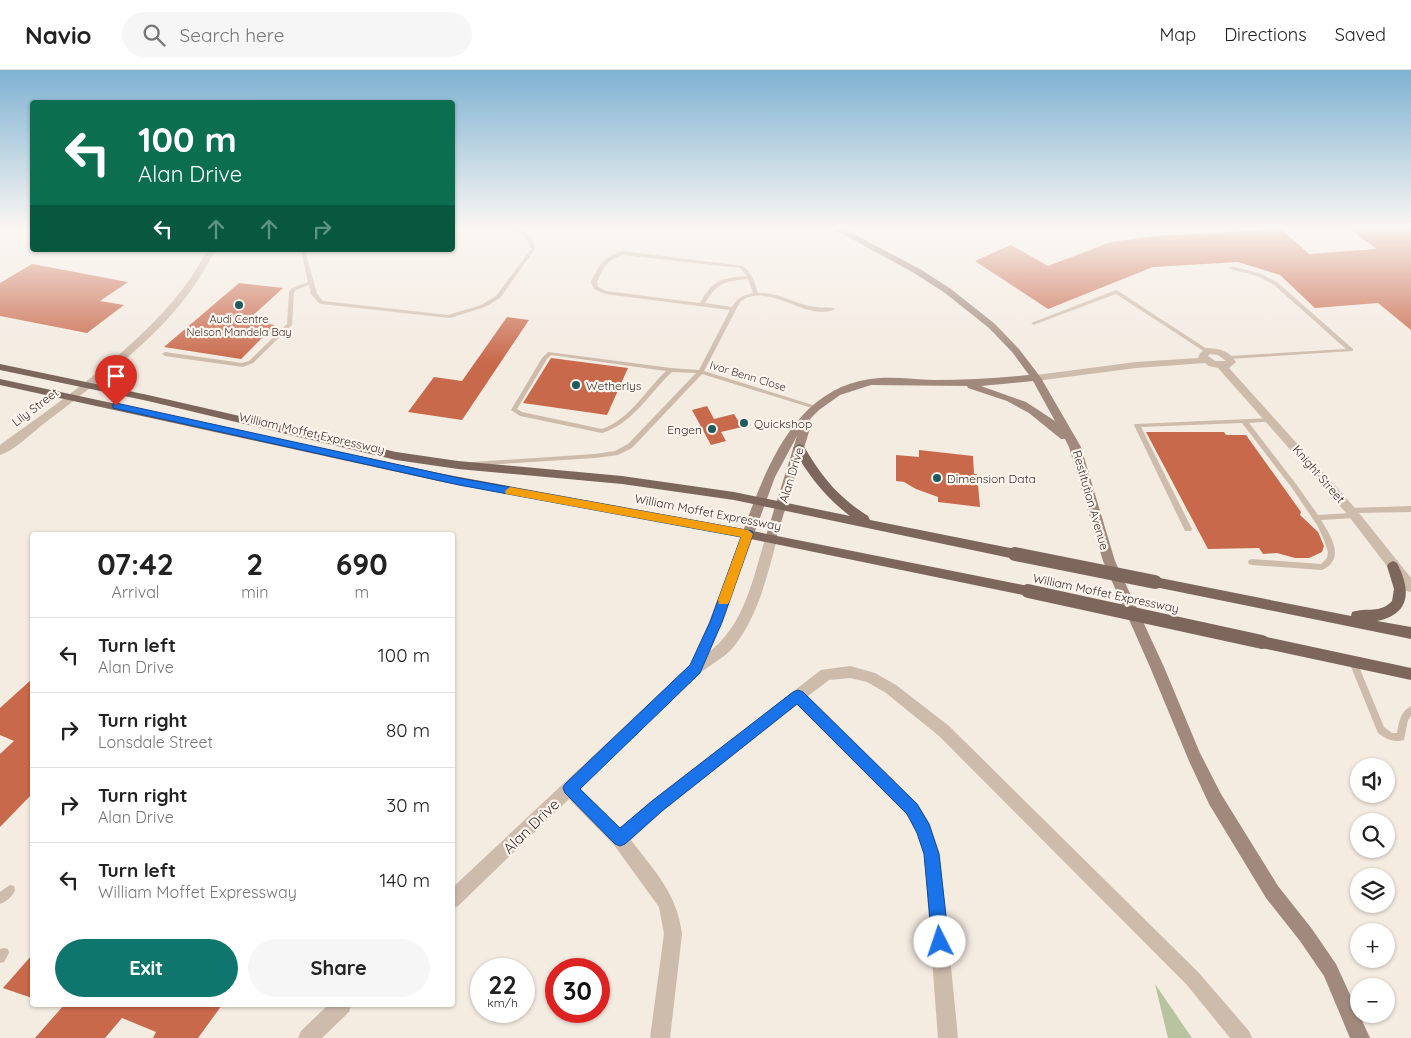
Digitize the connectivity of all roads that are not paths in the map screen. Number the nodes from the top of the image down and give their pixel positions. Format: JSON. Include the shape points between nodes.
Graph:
{"nodes":[{"id":1,"x":199,"y":272,"type":"edge"},
{"id":2,"x":308,"y":272,"type":"edge"},
{"id":3,"x":517,"y":272,"type":"edge"},
{"id":4,"x":598,"y":272,"type":"edge"},
{"id":5,"x":747,"y":272,"type":"edge"},
{"id":6,"x":919,"y":272,"type":"edge"},
{"id":7,"x":1246,"y":272,"type":"edge"},
{"id":8,"x":750,"y":278,"type":"junction"},
{"id":9,"x":310,"y":283,"type":"junction"},
{"id":10,"x":756,"y":295,"type":"junction"},
{"id":11,"x":701,"y":305,"type":"junction"},
{"id":12,"x":734,"y":309,"type":"junction"},
{"id":13,"x":832,"y":309,"type":"dead end"},
{"id":14,"x":1034,"y":323,"type":"dead end"},
{"id":15,"x":165,"y":354,"type":"dead end"},
{"id":16,"x":1206,"y":356,"type":"junction"},
{"id":17,"x":1226,"y":362,"type":"junction"},
{"id":18,"x":0,"y":367,"type":"edge"},
{"id":19,"x":671,"y":370,"type":"junction"},
{"id":20,"x":701,"y":372,"type":"junction"},
{"id":21,"x":1036,"y":378,"type":"junction"},
{"id":22,"x":0,"y":382,"type":"edge"},
{"id":23,"x":960,"y":383,"type":"junction"},
{"id":24,"x":86,"y":386,"type":"junction"},
{"id":25,"x":72,"y":397,"type":"junction"},
{"id":26,"x":813,"y":411,"type":"junction"},
{"id":27,"x":1273,"y":420,"type":"junction"},
{"id":28,"x":1244,"y":421,"type":"junction"},
{"id":29,"x":1075,"y":447,"type":"junction"},
{"id":30,"x":799,"y":448,"type":"junction"},
{"id":31,"x":0,"y":451,"type":"edge"},
{"id":32,"x":458,"y":465,"type":"junction"},
{"id":33,"x":759,"y":501,"type":"junction"},
{"id":34,"x":782,"y":505,"type":"junction"},
{"id":35,"x":1411,"y":509,"type":"edge"},
{"id":36,"x":1353,"y":513,"type":"junction"},
{"id":37,"x":1316,"y":518,"type":"junction"},
{"id":38,"x":873,"y":524,"type":"junction"},
{"id":39,"x":1188,"y":529,"type":"dead end"},
{"id":40,"x":748,"y":534,"type":"junction"},
{"id":41,"x":771,"y":539,"type":"junction"},
{"id":42,"x":1252,"y":562,"type":"dead end"},
{"id":43,"x":1393,"y":566,"type":"junction"},
{"id":44,"x":1411,"y":587,"type":"edge"},
{"id":45,"x":1292,"y":609,"type":"junction"},
{"id":46,"x":1411,"y":633,"type":"edge"},
{"id":47,"x":1353,"y":662,"type":"junction"},
{"id":48,"x":695,"y":669,"type":"junction"},
{"id":49,"x":1411,"y":674,"type":"edge"},
{"id":50,"x":798,"y":696,"type":"junction"},
{"id":51,"x":1411,"y":710,"type":"edge"},
{"id":52,"x":570,"y":788,"type":"junction"},
{"id":53,"x":620,"y":838,"type":"junction"},
{"id":54,"x":10,"y":890,"type":"dead end"},
{"id":55,"x":455,"y":897,"type":"edge"},
{"id":56,"x":0,"y":899,"type":"edge"},
{"id":57,"x":340,"y":1007,"type":"edge"},
{"id":58,"x":308,"y":1038,"type":"edge"},
{"id":59,"x":660,"y":1038,"type":"edge"},
{"id":60,"x":948,"y":1038,"type":"edge"},
{"id":61,"x":1242,"y":1038,"type":"edge"},
{"id":62,"x":1360,"y":1038,"type":"edge"}],
"edges":[{"from":1,"to":24,"type":"street","name":"Lily Street","via":[[178,301],[150,330]]},
{"from":2,"to":9,"type":"lane"},
{"from":3,"to":9,"type":"lane","via":[[498,297],[483,306],[448,317],[328,304],[316,299]]},
{"from":4,"to":11,"type":"lane","via":[[594,282],[596,288],[605,292]]},
{"from":5,"to":8,"type":"lane"},
{"from":6,"to":21,"type":"street","name":"Restitution Avenue","via":[[948,290],[992,326]]},
{"from":7,"to":17,"type":"lane","via":[[1275,283],[1351,350]]},
{"from":8,"to":10,"type":"lane"},
{"from":8,"to":11,"type":"lane","via":[[727,279],[718,283]]},
{"from":9,"to":15,"type":"lane","via":[[291,293],[290,324],[251,362],[243,365]]},
{"from":10,"to":12,"type":"lane","name":"Ivor Benn Close","via":[[742,298]]},
{"from":10,"to":13,"type":"lane","via":[[772,294],[814,310]]},
{"from":11,"to":12,"type":"lane"},
{"from":12,"to":20,"type":"lane","name":"Ivor Benn Close"},
{"from":14,"to":16,"type":"lane","via":[[1116,292]]},
{"from":16,"to":17,"type":"street","via":[[1212,364]]},
{"from":16,"to":21,"type":"street"},
{"from":17,"to":27,"type":"street","name":"Knight Street"},
{"from":18,"to":24,"type":"main road","name":"William Moffet Expressway"},
{"from":19,"to":19,"type":"lane","via":[[550,352],[514,410],[602,431],[622,422]]},
{"from":19,"to":20,"type":"lane"},
{"from":20,"to":26,"type":"lane","name":"Ivor Benn Close"},
{"from":20,"to":32,"type":"lane","via":[[624,450],[595,456]]},
{"from":21,"to":23,"type":"street"},
{"from":21,"to":29,"type":"street","name":"Restitution Avenue"},
{"from":22,"to":25,"type":"main road","name":"William Moffet Expressway"},
{"from":23,"to":26,"type":"street","via":[[871,382],[838,392]]},
{"from":23,"to":29,"type":"street","via":[[1024,404],[1052,423]]},
{"from":24,"to":25,"type":"street","name":"Lily Street"},
{"from":24,"to":32,"type":"main road","name":"William Moffet Expressway","via":[[396,456]]},
{"from":25,"to":31,"type":"street","name":"Lily Street"},
{"from":25,"to":40,"type":"main road","name":"William Moffet Expressway","via":[[453,480]]},
{"from":26,"to":30,"type":"street","name":"Alan Drive"},
{"from":26,"to":33,"type":"street","name":"Alan Drive","via":[[791,436]]},
{"from":27,"to":28,"type":"lane"},
{"from":27,"to":36,"type":"street","name":"Knight Street"},
{"from":28,"to":37,"type":"lane"},
{"from":28,"to":39,"type":"lane","via":[[1136,425]]},
{"from":29,"to":62,"type":"street","name":"Restitution Avenue","via":[[1108,561],[1194,756],[1215,799],[1272,892],[1330,970]]},
{"from":30,"to":34,"type":"street","name":"Alan Drive"},
{"from":30,"to":38,"type":"main road","via":[[828,492]]},
{"from":32,"to":33,"type":"main road","name":"William Moffet Expressway","via":[[622,480]]},
{"from":33,"to":34,"type":"main road","name":"William Moffet Expressway"},
{"from":33,"to":40,"type":"street","name":"Alan Drive"},
{"from":34,"to":38,"type":"main road","name":"William Moffet Expressway"},
{"from":34,"to":41,"type":"street","name":"Alan Drive"},
{"from":35,"to":36,"type":"lane"},
{"from":36,"to":37,"type":"lane"},
{"from":36,"to":43,"type":"street","name":"Knight Street"},
{"from":37,"to":42,"type":"lane","via":[[1331,547],[1330,561],[1322,566]]},
{"from":38,"to":45,"type":"main road","name":"William Moffet Expressway","bridge":true},
{"from":40,"to":41,"type":"main road","name":"William Moffet Expressway"},
{"from":40,"to":48,"type":"street","name":"Alan Drive"},
{"from":41,"to":47,"type":"main road","name":"William Moffet Expressway","bridge":true},
{"from":41,"to":48,"type":"street","name":"Alan Drive","via":[[750,603],[734,636],[719,654]]},
{"from":43,"to":44,"type":"street","name":"Knight Street"},
{"from":43,"to":45,"type":"main road","via":[[1401,598],[1395,609],[1388,613],[1364,617]]},
{"from":45,"to":46,"type":"main road","name":"William Moffet Expressway"},
{"from":47,"to":49,"type":"main road","name":"William Moffet Expressway"},
{"from":47,"to":51,"type":"lane","via":[[1381,730],[1388,736],[1401,737],[1404,718]]},
{"from":48,"to":52,"type":"street","name":"Alan Drive"},
{"from":50,"to":53,"type":"street"},
{"from":50,"to":60,"type":"street","via":[[912,809],[924,830],[933,862]]},
{"from":50,"to":61,"type":"street","via":[[825,675],[850,672],[870,677],[891,689],[944,731],[1193,979]]},
{"from":52,"to":53,"type":"street"},
{"from":52,"to":55,"type":"street","name":"Alan Drive"},
{"from":53,"to":59,"type":"street","via":[[660,892],[671,917],[671,956]]},
{"from":54,"to":56,"type":"lane"},
{"from":57,"to":58,"type":"street"}]}
